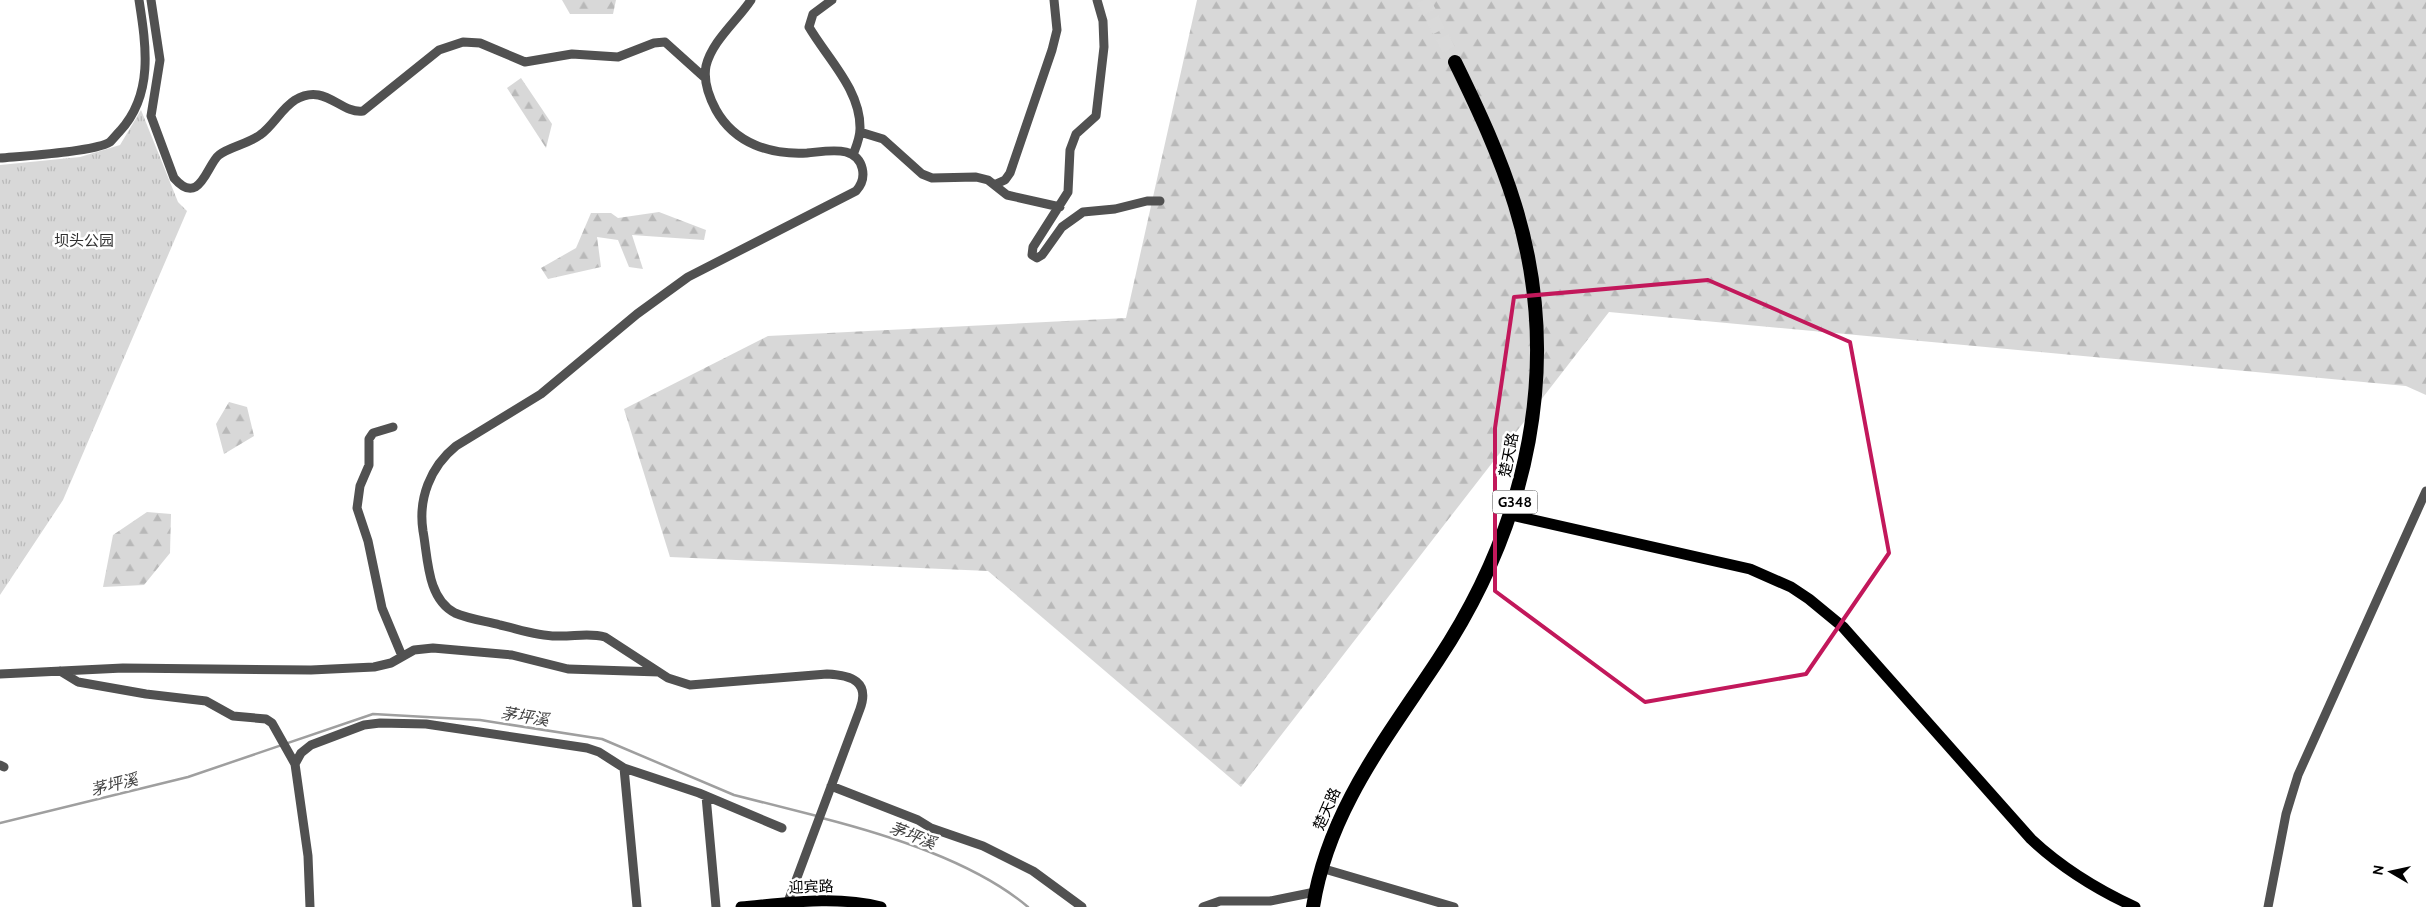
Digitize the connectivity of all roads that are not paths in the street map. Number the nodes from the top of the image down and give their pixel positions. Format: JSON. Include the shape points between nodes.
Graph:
{"nodes":[{"id":1,"x":139,"y":0,"type":"edge"},
{"id":2,"x":151,"y":0,"type":"edge"},
{"id":3,"x":751,"y":0,"type":"edge"},
{"id":4,"x":832,"y":0,"type":"edge"},
{"id":5,"x":1054,"y":0,"type":"edge"},
{"id":6,"x":1097,"y":0,"type":"edge"},
{"id":7,"x":1455,"y":62,"type":"tunnel mouth"},
{"id":8,"x":705,"y":78,"type":"junction"},
{"id":9,"x":860,"y":132,"type":"junction"},
{"id":10,"x":853,"y":155,"type":"junction"},
{"id":11,"x":0,"y":158,"type":"edge"},
{"id":12,"x":996,"y":184,"type":"junction"},
{"id":13,"x":1160,"y":201,"type":"dead end"},
{"id":14,"x":1060,"y":207,"type":"junction"},
{"id":15,"x":393,"y":427,"type":"dead end"},
{"id":16,"x":2426,"y":491,"type":"edge"},
{"id":17,"x":1512,"y":515,"type":"junction"},
{"id":18,"x":402,"y":656,"type":"junction"},
{"id":19,"x":60,"y":671,"type":"junction"},
{"id":20,"x":659,"y":672,"type":"junction"},
{"id":21,"x":0,"y":674,"type":"edge"},
{"id":22,"x":295,"y":764,"type":"junction"},
{"id":23,"x":624,"y":768,"type":"junction"},
{"id":24,"x":831,"y":786,"type":"junction"},
{"id":25,"x":706,"y":796,"type":"junction"},
{"id":26,"x":782,"y":828,"type":"dead end"},
{"id":27,"x":1321,"y":868,"type":"junction"},
{"id":28,"x":1315,"y":892,"type":"junction"},
{"id":29,"x":786,"y":905,"type":"edge"},
{"id":30,"x":310,"y":907,"type":"edge"},
{"id":31,"x":637,"y":907,"type":"edge"},
{"id":32,"x":716,"y":907,"type":"edge"},
{"id":33,"x":741,"y":907,"type":"edge"},
{"id":34,"x":881,"y":907,"type":"edge"},
{"id":35,"x":1082,"y":907,"type":"edge"},
{"id":36,"x":1203,"y":907,"type":"edge"},
{"id":37,"x":1313,"y":907,"type":"edge"},
{"id":38,"x":1454,"y":907,"type":"edge"},
{"id":39,"x":2135,"y":907,"type":"edge"},
{"id":40,"x":2268,"y":907,"type":"edge"}],
"edges":[{"from":1,"to":11,"type":"street","via":[[146,46],[145,71],[142,95],[127,123],[109,142],[72,151]]},
{"from":2,"to":8,"type":"street","via":[[160,60],[151,108],[152,124],[174,178],[189,187],[204,180],[217,156],[261,135],[296,100],[305,96],[322,96],[352,110],[363,111],[439,50],[463,42],[480,43],[525,62],[572,54],[618,57],[664,42]]},
{"from":3,"to":8,"type":"street","via":[[714,49],[706,66]]},
{"from":4,"to":9,"type":"street","via":[[813,14],[809,27],[834,61],[852,97]]},
{"from":5,"to":12,"type":"street","via":[[1057,30],[1052,50],[1010,173]]},
{"from":6,"to":14,"type":"street","via":[[1103,22],[1104,47],[1098,108],[1096,116],[1081,128],[1072,142],[1068,192]]},
{"from":7,"to":17,"type":"highway","name":"楚天路","number":"G348","via":[[1503,169],[1518,215],[1532,284],[1536,324],[1534,402],[1522,477]]},
{"from":8,"to":10,"type":"street","via":[[719,116],[748,142],[786,153],[840,151]]},
{"from":9,"to":10,"type":"street"},
{"from":9,"to":12,"type":"street","via":[[883,139],[922,174],[932,178],[976,177]]},
{"from":10,"to":20,"type":"street","via":[[862,165],[863,172],[856,191],[716,261],[662,294],[540,394],[447,453],[425,491],[422,522],[430,574],[438,595],[451,610],[545,635],[594,634],[605,637]]},
{"from":12,"to":14,"type":"street","via":[[1007,195]]},
{"from":13,"to":14,"type":"street","via":[[1148,200],[1116,209],[1083,212],[1062,227],[1042,255],[1034,257],[1034,247]]},
{"from":15,"to":18,"type":"street","via":[[373,433],[369,439],[369,465],[360,486],[357,508],[382,608]]},
{"from":16,"to":40,"type":"street","via":[[2298,775],[2286,814]]},
{"from":17,"to":27,"type":"highway","name":"楚天路","number":"G348","via":[[1480,590],[1460,626],[1356,785],[1338,819]]},
{"from":17,"to":39,"type":"main road","via":[[1729,563],[1771,577],[1797,591],[1826,612],[1858,643],[2031,839],[2079,879]]},
{"from":18,"to":19,"type":"street","via":[[382,666],[329,669],[145,667]]},
{"from":18,"to":20,"type":"street","via":[[424,649],[442,648],[512,655],[568,669]]},
{"from":19,"to":21,"type":"street"},
{"from":19,"to":22,"type":"street","via":[[87,684],[206,701],[225,714],[266,719],[274,726]]},
{"from":20,"to":24,"type":"street","via":[[690,685],[827,674],[859,684],[864,690],[864,698]]},
{"from":22,"to":23,"type":"street","via":[[311,745],[364,725],[380,723],[426,724],[587,748]]},
{"from":22,"to":30,"type":"street","via":[[308,856]]},
{"from":23,"to":25,"type":"street"},
{"from":23,"to":31,"type":"street"},
{"from":24,"to":29,"type":"street"},
{"from":24,"to":35,"type":"street","via":[[983,846],[1033,871]]},
{"from":25,"to":26,"type":"street"},
{"from":25,"to":32,"type":"street"},
{"from":27,"to":28,"type":"highway","name":"楚天路","number":"G348"},
{"from":27,"to":38,"type":"street"},
{"from":28,"to":36,"type":"street","via":[[1270,901],[1220,901]]},
{"from":28,"to":37,"type":"highway","name":"楚天路","number":"G348"},
{"from":29,"to":33,"type":"main road","name":"迎宾路"},
{"from":29,"to":34,"type":"main road","name":"迎宾路","via":[[847,901]]}]}
